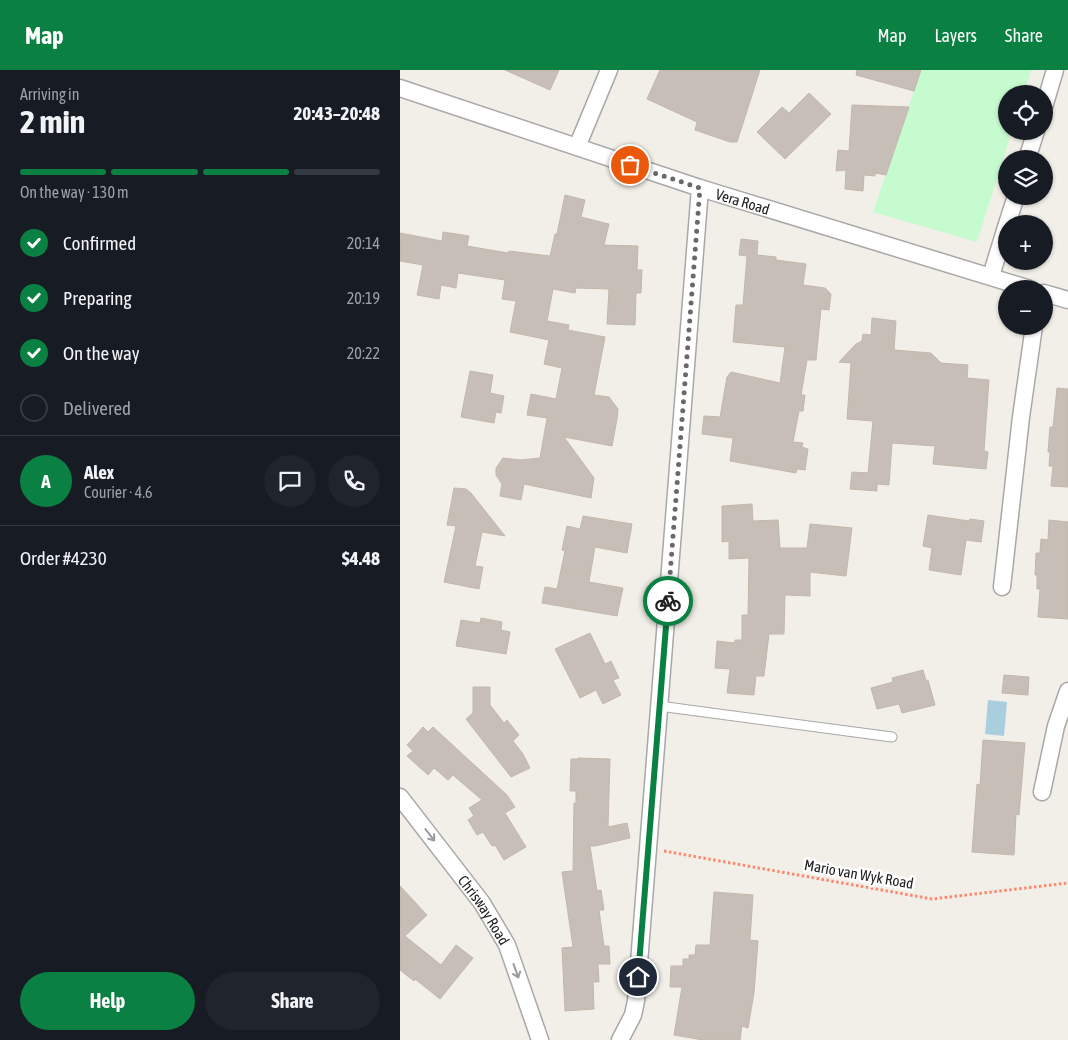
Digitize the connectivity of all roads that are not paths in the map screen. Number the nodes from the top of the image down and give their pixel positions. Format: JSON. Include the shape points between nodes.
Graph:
{"nodes":[{"id":1,"x":609,"y":70,"type":"edge"},
{"id":2,"x":1055,"y":70,"type":"edge"},
{"id":3,"x":1051,"y":85,"type":"edge"},
{"id":4,"x":400,"y":88,"type":"edge"},
{"id":5,"x":577,"y":147,"type":"junction"},
{"id":6,"x":700,"y":188,"type":"junction"},
{"id":7,"x":998,"y":254,"type":"edge"},
{"id":8,"x":991,"y":276,"type":"junction"},
{"id":9,"x":1003,"y":280,"type":"edge"},
{"id":10,"x":1053,"y":296,"type":"edge"},
{"id":11,"x":1068,"y":300,"type":"edge"},
{"id":12,"x":1033,"y":335,"type":"edge"},
{"id":13,"x":1002,"y":587,"type":"dead end"},
{"id":14,"x":1068,"y":691,"type":"edge"},
{"id":15,"x":659,"y":706,"type":"junction"},
{"id":16,"x":892,"y":737,"type":"dead end"},
{"id":17,"x":1042,"y":792,"type":"dead end"},
{"id":18,"x":400,"y":797,"type":"edge"},
{"id":19,"x":540,"y":1040,"type":"edge"},
{"id":20,"x":620,"y":1040,"type":"edge"}],
"edges":[{"from":1,"to":5,"type":"street"},
{"from":2,"to":3,"type":"street"},
{"from":4,"to":5,"type":"street","name":"Vera Road"},
{"from":5,"to":6,"type":"street","name":"Vera Road"},
{"from":6,"to":8,"type":"street","name":"Vera Road"},
{"from":6,"to":15,"type":"street"},
{"from":7,"to":8,"type":"street"},
{"from":8,"to":9,"type":"street","name":"Vera Road"},
{"from":10,"to":11,"type":"street"},
{"from":12,"to":13,"type":"street"},
{"from":14,"to":17,"type":"street","via":[[1056,726]]},
{"from":15,"to":16,"type":"lane"},
{"from":15,"to":20,"type":"street","via":[[636,1001],[633,1015]]},
{"from":18,"to":19,"type":"street","name":"Chrisway Road","one_way":true,"via":[[482,903],[507,945]]}]}
